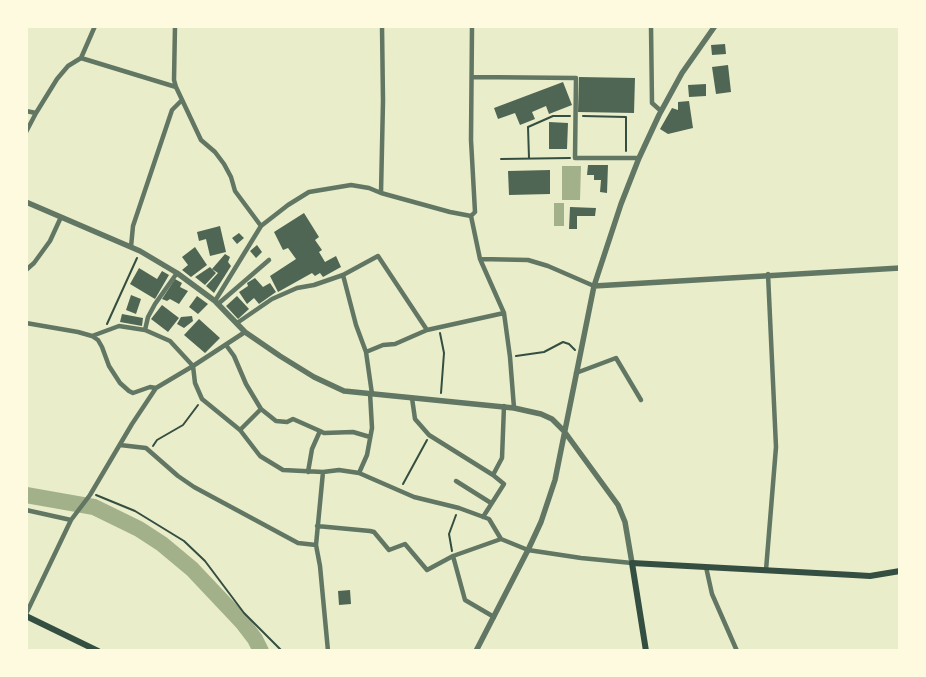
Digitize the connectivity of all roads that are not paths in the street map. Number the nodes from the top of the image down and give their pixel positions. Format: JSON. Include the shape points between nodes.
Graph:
{"nodes":[{"id":1,"x":96,"y":26,"type":"edge"},
{"id":2,"x":174,"y":26,"type":"edge"},
{"id":3,"x":382,"y":26,"type":"edge"},
{"id":4,"x":472,"y":26,"type":"edge"},
{"id":5,"x":651,"y":26,"type":"edge"},
{"id":6,"x":715,"y":26,"type":"edge"},
{"id":7,"x":82,"y":58,"type":"junction"},
{"id":8,"x":472,"y":77,"type":"junction"},
{"id":9,"x":176,"y":87,"type":"junction"},
{"id":10,"x":182,"y":100,"type":"junction"},
{"id":11,"x":26,"y":111,"type":"edge"},
{"id":12,"x":661,"y":111,"type":"junction"},
{"id":13,"x":36,"y":114,"type":"junction"},
{"id":14,"x":26,"y":132,"type":"edge"},
{"id":15,"x":639,"y":158,"type":"junction"},
{"id":16,"x":381,"y":193,"type":"junction"},
{"id":17,"x":26,"y":202,"type":"edge"},
{"id":18,"x":470,"y":216,"type":"junction"},
{"id":19,"x":61,"y":217,"type":"junction"},
{"id":20,"x":261,"y":226,"type":"junction"},
{"id":21,"x":131,"y":247,"type":"junction"},
{"id":22,"x":480,"y":259,"type":"junction"},
{"id":23,"x":269,"y":260,"type":"dead end"},
{"id":24,"x":900,"y":268,"type":"edge"},
{"id":25,"x":26,"y":270,"type":"edge"},
{"id":26,"x":177,"y":273,"type":"junction"},
{"id":27,"x":768,"y":274,"type":"junction"},
{"id":28,"x":343,"y":275,"type":"junction"},
{"id":29,"x":594,"y":286,"type":"junction"},
{"id":30,"x":217,"y":303,"type":"junction"},
{"id":31,"x":504,"y":312,"type":"junction"},
{"id":32,"x":26,"y":323,"type":"edge"},
{"id":33,"x":237,"y":324,"type":"junction"},
{"id":34,"x":145,"y":330,"type":"junction"},
{"id":35,"x":428,"y":330,"type":"junction"},
{"id":36,"x":245,"y":332,"type":"junction"},
{"id":37,"x":92,"y":336,"type":"junction"},
{"id":38,"x":226,"y":345,"type":"junction"},
{"id":39,"x":366,"y":352,"type":"junction"},
{"id":40,"x":193,"y":366,"type":"junction"},
{"id":41,"x":576,"y":372,"type":"junction"},
{"id":42,"x":156,"y":388,"type":"junction"},
{"id":43,"x":371,"y":393,"type":"junction"},
{"id":44,"x":412,"y":398,"type":"junction"},
{"id":45,"x":641,"y":400,"type":"dead end"},
{"id":46,"x":504,"y":406,"type":"junction"},
{"id":47,"x":514,"y":408,"type":"junction"},
{"id":48,"x":261,"y":409,"type":"junction"},
{"id":49,"x":240,"y":430,"type":"junction"},
{"id":50,"x":564,"y":430,"type":"junction"},
{"id":51,"x":320,"y":431,"type":"junction"},
{"id":52,"x":370,"y":437,"type":"junction"},
{"id":53,"x":120,"y":445,"type":"junction"},
{"id":54,"x":308,"y":472,"type":"junction"},
{"id":55,"x":323,"y":472,"type":"junction"},
{"id":56,"x":359,"y":474,"type":"junction"},
{"id":57,"x":493,"y":475,"type":"junction"},
{"id":58,"x":456,"y":481,"type":"dead end"},
{"id":59,"x":491,"y":504,"type":"junction"},
{"id":60,"x":26,"y":510,"type":"edge"},
{"id":61,"x":483,"y":517,"type":"junction"},
{"id":62,"x":71,"y":520,"type":"junction"},
{"id":63,"x":317,"y":526,"type":"junction"},
{"id":64,"x":500,"y":539,"type":"junction"},
{"id":65,"x":316,"y":545,"type":"junction"},
{"id":66,"x":528,"y":550,"type":"junction"},
{"id":67,"x":453,"y":556,"type":"junction"},
{"id":68,"x":632,"y":563,"type":"junction"},
{"id":69,"x":706,"y":567,"type":"junction"},
{"id":70,"x":766,"y":570,"type":"junction"},
{"id":71,"x":900,"y":571,"type":"edge"},
{"id":72,"x":26,"y":615,"type":"edge"},
{"id":73,"x":494,"y":617,"type":"junction"},
{"id":74,"x":98,"y":651,"type":"edge"},
{"id":75,"x":328,"y":651,"type":"edge"},
{"id":76,"x":476,"y":651,"type":"edge"},
{"id":77,"x":646,"y":651,"type":"edge"},
{"id":78,"x":737,"y":651,"type":"edge"}],
"edges":[{"from":1,"to":7,"type":"street"},
{"from":2,"to":9,"type":"street"},
{"from":3,"to":16,"type":"street"},
{"from":4,"to":8,"type":"street"},
{"from":5,"to":12,"type":"street","via":[[652,103]]},
{"from":6,"to":12,"type":"street","via":[[682,73]]},
{"from":7,"to":9,"type":"street"},
{"from":7,"to":13,"type":"street","via":[[68,66],[57,79]]},
{"from":8,"to":15,"type":"street","via":[[576,78],[575,158]]},
{"from":8,"to":18,"type":"street","via":[[475,212]]},
{"from":9,"to":10,"type":"street"},
{"from":10,"to":20,"type":"street","via":[[201,140],[224,164],[235,191]]},
{"from":10,"to":21,"type":"street","via":[[172,110],[133,226]]},
{"from":11,"to":13,"type":"street"},
{"from":12,"to":15,"type":"street"},
{"from":13,"to":14,"type":"street"},
{"from":15,"to":29,"type":"street"},
{"from":16,"to":18,"type":"street"},
{"from":16,"to":20,"type":"street","via":[[351,185],[309,192]]},
{"from":17,"to":19,"type":"street"},
{"from":18,"to":22,"type":"street"},
{"from":19,"to":21,"type":"street"},
{"from":19,"to":25,"type":"street","via":[[50,241]]},
{"from":20,"to":30,"type":"street"},
{"from":21,"to":26,"type":"street"},
{"from":22,"to":29,"type":"street","via":[[528,260]]},
{"from":22,"to":31,"type":"street"},
{"from":23,"to":30,"type":"street"},
{"from":24,"to":27,"type":"street"},
{"from":26,"to":30,"type":"street"},
{"from":26,"to":34,"type":"street","via":[[155,304]]},
{"from":27,"to":29,"type":"street"},
{"from":27,"to":70,"type":"street","via":[[776,447]]},
{"from":28,"to":33,"type":"street","via":[[297,288],[272,300]]},
{"from":28,"to":35,"type":"street","via":[[378,256]]},
{"from":28,"to":39,"type":"street"},
{"from":29,"to":41,"type":"street"},
{"from":30,"to":33,"type":"street"},
{"from":31,"to":35,"type":"street"},
{"from":31,"to":47,"type":"street"},
{"from":32,"to":37,"type":"street"},
{"from":33,"to":36,"type":"street"},
{"from":34,"to":37,"type":"street","via":[[119,326]]},
{"from":34,"to":40,"type":"street","via":[[170,340]]},
{"from":35,"to":39,"type":"street"},
{"from":36,"to":38,"type":"street"},
{"from":36,"to":43,"type":"street","via":[[314,377],[344,391]]},
{"from":37,"to":42,"type":"street","via":[[98,340],[120,383],[129,391]]},
{"from":38,"to":40,"type":"street"},
{"from":38,"to":48,"type":"street"},
{"from":39,"to":43,"type":"street"},
{"from":40,"to":42,"type":"street"},
{"from":40,"to":49,"type":"street","via":[[195,383],[202,399]]},
{"from":41,"to":45,"type":"street","via":[[616,358]]},
{"from":41,"to":50,"type":"street"},
{"from":42,"to":53,"type":"street"},
{"from":43,"to":44,"type":"street"},
{"from":43,"to":52,"type":"street"},
{"from":44,"to":46,"type":"street"},
{"from":44,"to":57,"type":"street","via":[[415,419],[429,436]]},
{"from":46,"to":47,"type":"street"},
{"from":46,"to":57,"type":"street","via":[[502,458]]},
{"from":47,"to":50,"type":"street","via":[[541,414]]},
{"from":48,"to":49,"type":"street"},
{"from":48,"to":51,"type":"street","via":[[276,422],[293,419]]},
{"from":49,"to":54,"type":"street","via":[[260,456],[270,463],[283,470]]},
{"from":50,"to":66,"type":"street","via":[[554,480]]},
{"from":50,"to":68,"type":"street","via":[[618,505],[626,522]]},
{"from":51,"to":52,"type":"street","via":[[353,432]]},
{"from":51,"to":54,"type":"street","via":[[312,449]]},
{"from":52,"to":56,"type":"street","via":[[367,456]]},
{"from":53,"to":62,"type":"street","via":[[91,494]]},
{"from":53,"to":65,"type":"street","via":[[146,448],[194,487],[298,542]]},
{"from":54,"to":55,"type":"street"},
{"from":55,"to":56,"type":"street","via":[[339,470]]},
{"from":55,"to":63,"type":"street"},
{"from":56,"to":61,"type":"street","via":[[414,497]]},
{"from":57,"to":59,"type":"street","via":[[504,484]]},
{"from":58,"to":59,"type":"street"},
{"from":59,"to":61,"type":"street"},
{"from":60,"to":62,"type":"street"},
{"from":61,"to":64,"type":"street","via":[[489,519]]},
{"from":62,"to":72,"type":"street"},
{"from":63,"to":65,"type":"street"},
{"from":63,"to":67,"type":"street","via":[[374,532],[389,550],[405,544],[427,570]]},
{"from":64,"to":66,"type":"street"},
{"from":64,"to":67,"type":"street"},
{"from":65,"to":75,"type":"street"},
{"from":66,"to":68,"type":"street"},
{"from":66,"to":73,"type":"street"},
{"from":67,"to":73,"type":"street","via":[[465,600]]},
{"from":68,"to":69,"type":"main road"},
{"from":68,"to":77,"type":"main road"},
{"from":69,"to":70,"type":"main road"},
{"from":69,"to":78,"type":"street","via":[[712,594]]},
{"from":70,"to":71,"type":"main road","via":[[870,576]]},
{"from":72,"to":74,"type":"main road"},
{"from":73,"to":76,"type":"street"}]}
